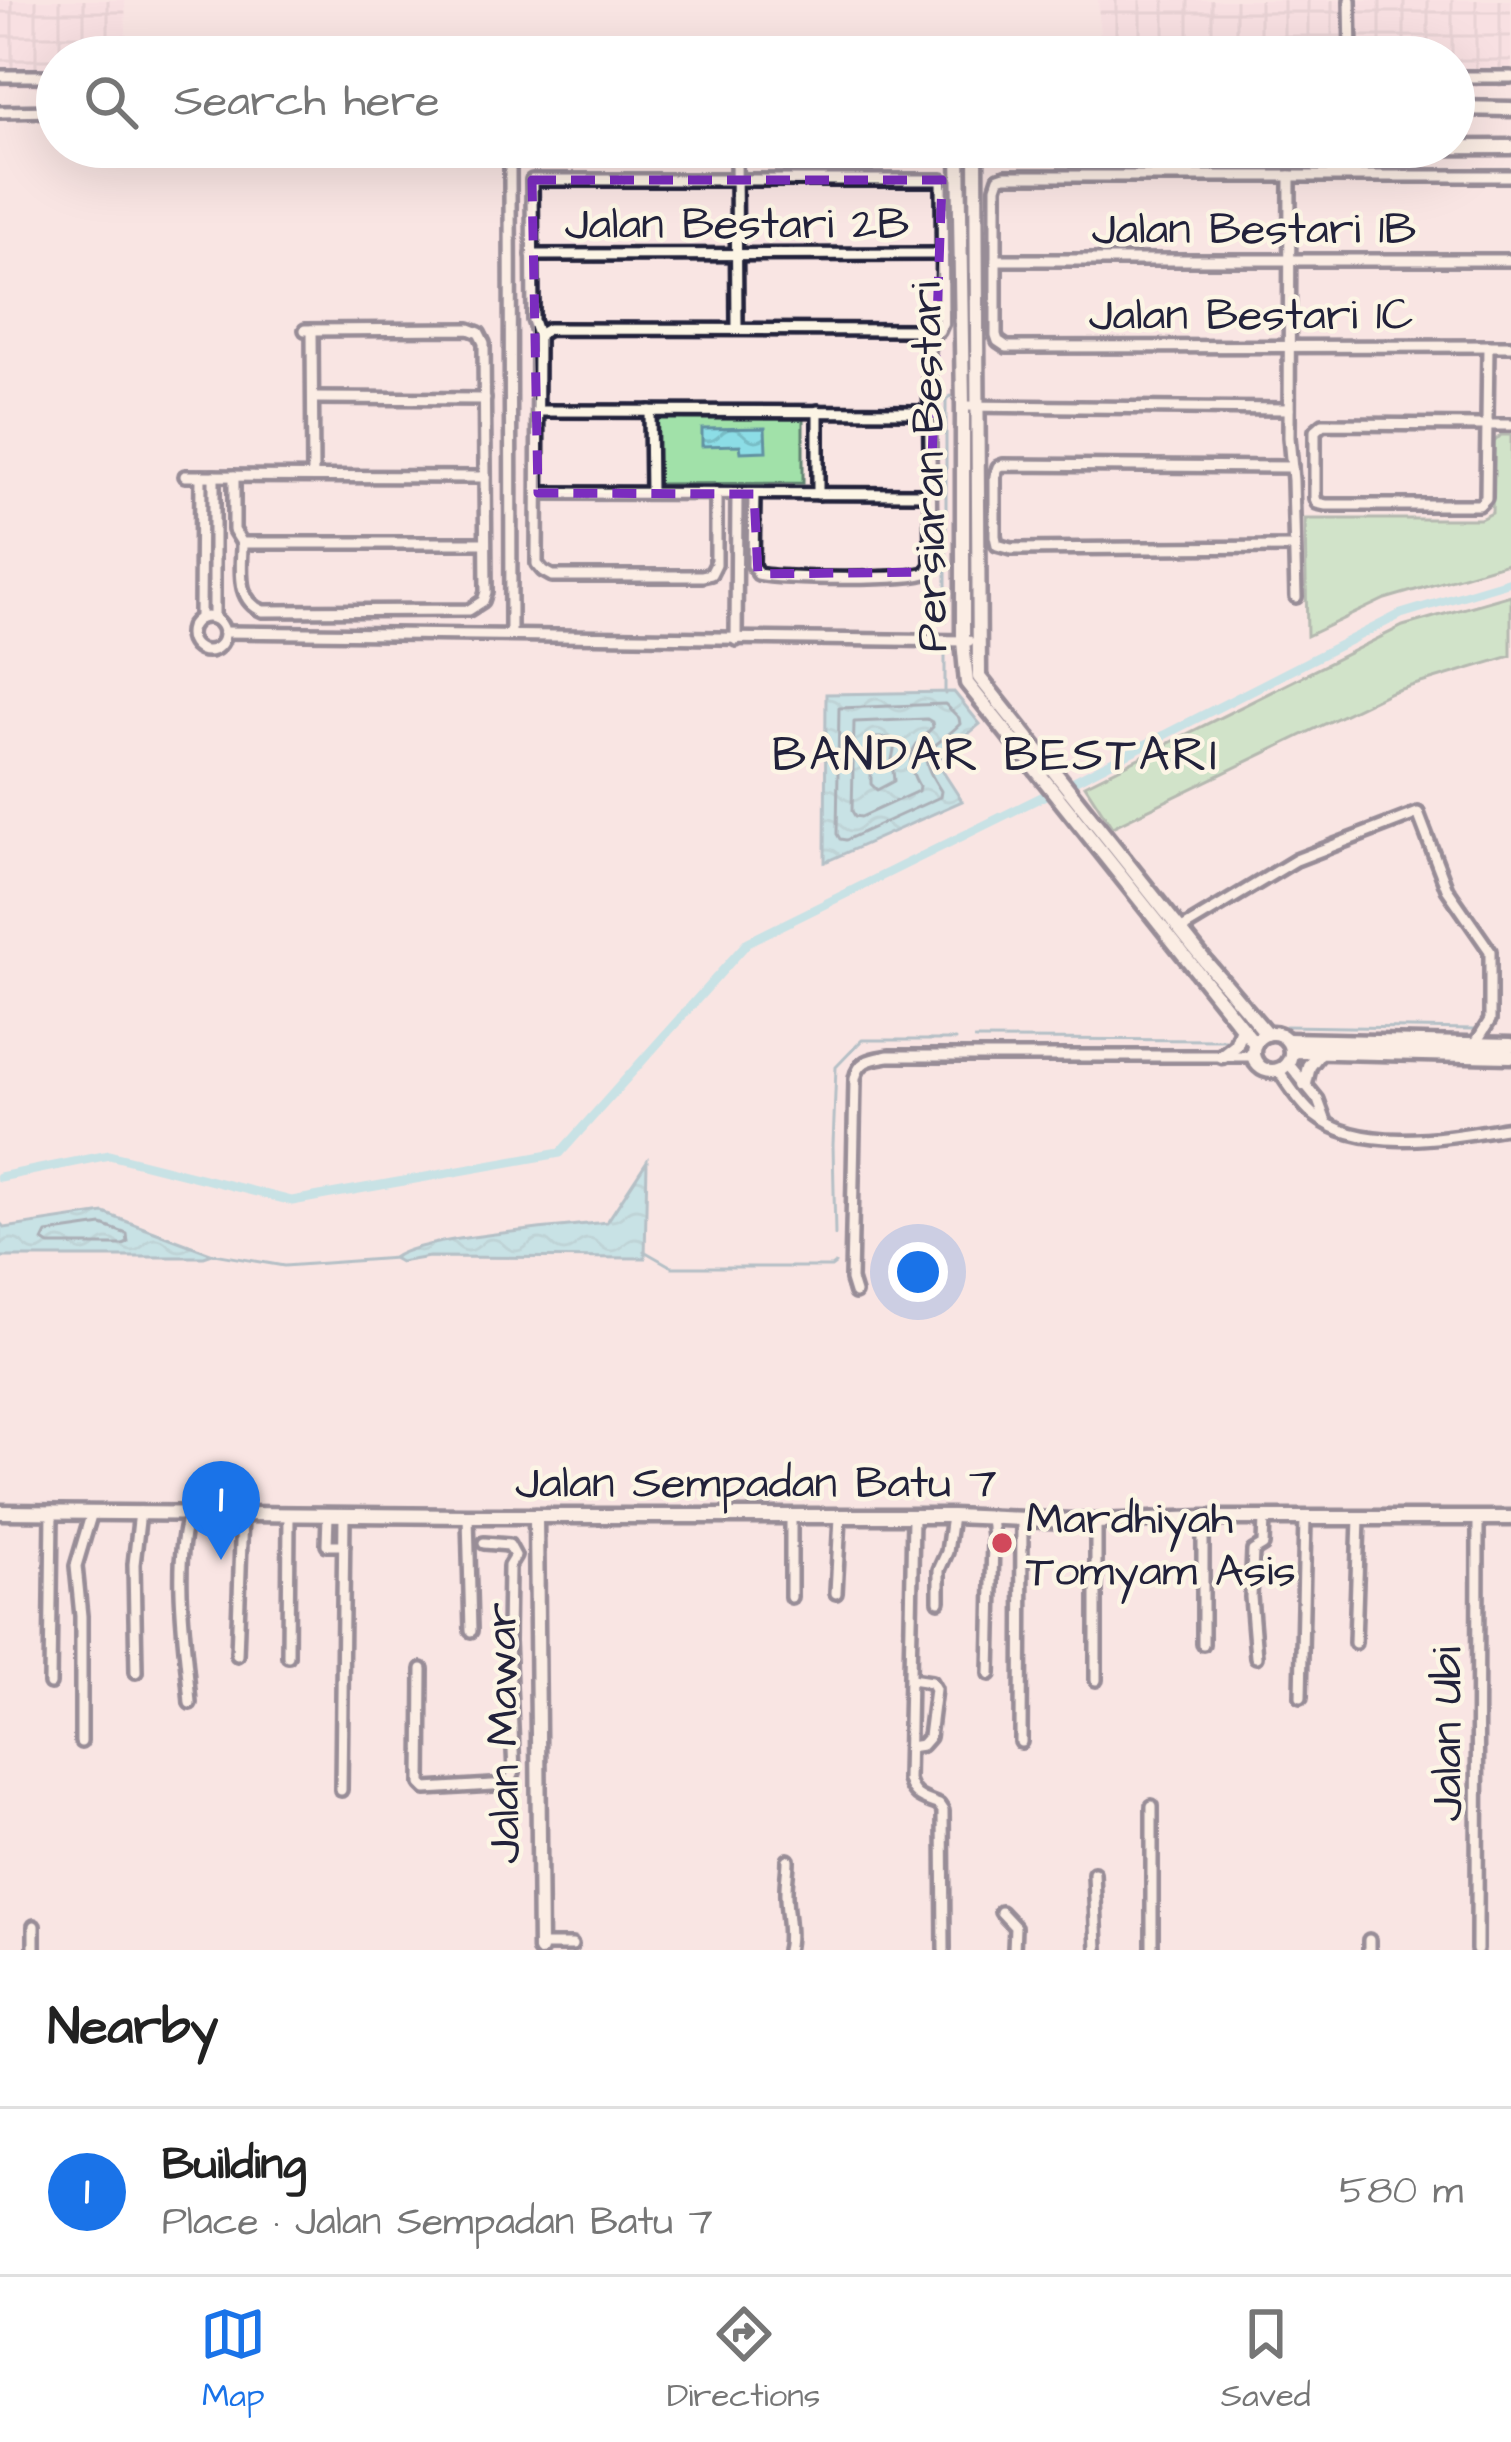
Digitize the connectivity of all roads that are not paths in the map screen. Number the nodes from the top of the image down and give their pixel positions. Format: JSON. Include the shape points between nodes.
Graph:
{"nodes":[{"id":1,"x":1350,"y":0,"type":"edge"},
{"id":2,"x":1351,"y":36,"type":"edge"},
{"id":3,"x":0,"y":76,"type":"edge"},
{"id":4,"x":36,"y":76,"type":"edge"},
{"id":5,"x":1475,"y":77,"type":"edge"},
{"id":6,"x":1511,"y":77,"type":"edge"},
{"id":7,"x":1475,"y":108,"type":"edge"},
{"id":8,"x":1511,"y":109,"type":"edge"},
{"id":9,"x":0,"y":112,"type":"edge"},
{"id":10,"x":36,"y":112,"type":"edge"},
{"id":11,"x":1475,"y":147,"type":"edge"},
{"id":12,"x":1511,"y":147,"type":"edge"},
{"id":13,"x":510,"y":168,"type":"edge"},
{"id":14,"x":736,"y":168,"type":"edge"},
{"id":15,"x":960,"y":168,"type":"edge"},
{"id":16,"x":976,"y":168,"type":"edge"},
{"id":17,"x":1290,"y":176,"type":"junction"},
{"id":18,"x":1511,"y":176,"type":"edge"},
{"id":19,"x":736,"y":181,"type":"junction"},
{"id":20,"x":943,"y":254,"type":"junction"},
{"id":21,"x":532,"y":255,"type":"junction"},
{"id":22,"x":737,"y":255,"type":"junction"},
{"id":23,"x":997,"y":260,"type":"junction"},
{"id":24,"x":1290,"y":260,"type":"junction"},
{"id":25,"x":1511,"y":260,"type":"edge"},
{"id":26,"x":737,"y":329,"type":"junction"},
{"id":27,"x":538,"y":335,"type":"junction"},
{"id":28,"x":929,"y":336,"type":"junction"},
{"id":29,"x":1288,"y":346,"type":"junction"},
{"id":30,"x":1487,"y":346,"type":"junction"},
{"id":31,"x":1511,"y":346,"type":"edge"},
{"id":32,"x":313,"y":398,"type":"junction"},
{"id":33,"x":485,"y":399,"type":"junction"},
{"id":34,"x":970,"y":406,"type":"junction"},
{"id":35,"x":1289,"y":409,"type":"junction"},
{"id":36,"x":538,"y":411,"type":"junction"},
{"id":37,"x":650,"y":411,"type":"junction"},
{"id":38,"x":818,"y":411,"type":"junction"},
{"id":39,"x":929,"y":412,"type":"junction"},
{"id":40,"x":1487,"y":425,"type":"junction"},
{"id":41,"x":1511,"y":425,"type":"edge"},
{"id":42,"x":1292,"y":467,"type":"junction"},
{"id":43,"x":185,"y":476,"type":"dead end"},
{"id":44,"x":201,"y":476,"type":"junction"},
{"id":45,"x":214,"y":476,"type":"junction"},
{"id":46,"x":235,"y":476,"type":"junction"},
{"id":47,"x":314,"y":476,"type":"junction"},
{"id":48,"x":485,"y":477,"type":"junction"},
{"id":49,"x":538,"y":493,"type":"junction"},
{"id":50,"x":651,"y":493,"type":"junction"},
{"id":51,"x":716,"y":494,"type":"junction"},
{"id":52,"x":737,"y":494,"type":"junction"},
{"id":53,"x":754,"y":494,"type":"junction"},
{"id":54,"x":818,"y":494,"type":"junction"},
{"id":55,"x":931,"y":494,"type":"junction"},
{"id":56,"x":242,"y":543,"type":"junction"},
{"id":57,"x":485,"y":543,"type":"junction"},
{"id":58,"x":1294,"y":547,"type":"junction"},
{"id":59,"x":1296,"y":597,"type":"dead end"},
{"id":60,"x":200,"y":618,"type":"junction"},
{"id":61,"x":214,"y":618,"type":"junction"},
{"id":62,"x":224,"y":632,"type":"junction"},
{"id":63,"x":511,"y":634,"type":"junction"},
{"id":64,"x":736,"y":640,"type":"junction"},
{"id":65,"x":970,"y":641,"type":"junction"},
{"id":66,"x":1070,"y":801,"type":"junction"},
{"id":67,"x":1180,"y":930,"type":"junction"},
{"id":68,"x":1490,"y":1020,"type":"junction"},
{"id":69,"x":1242,"y":1028,"type":"junction"},
{"id":70,"x":1267,"y":1034,"type":"junction"},
{"id":71,"x":1475,"y":1044,"type":"junction"},
{"id":72,"x":1510,"y":1048,"type":"edge"},
{"id":73,"x":1254,"y":1050,"type":"junction"},
{"id":74,"x":1318,"y":1053,"type":"junction"},
{"id":75,"x":1222,"y":1056,"type":"junction"},
{"id":76,"x":1286,"y":1056,"type":"junction"},
{"id":77,"x":1305,"y":1084,"type":"junction"},
{"id":78,"x":1326,"y":1122,"type":"junction"},
{"id":79,"x":1511,"y":1127,"type":"edge"},
{"id":80,"x":855,"y":1293,"type":"dead end"},
{"id":81,"x":0,"y":1511,"type":"edge"},
{"id":82,"x":52,"y":1511,"type":"junction"},
{"id":83,"x":92,"y":1512,"type":"junction"},
{"id":84,"x":140,"y":1512,"type":"junction"},
{"id":85,"x":190,"y":1512,"type":"junction"},
{"id":86,"x":242,"y":1513,"type":"junction"},
{"id":87,"x":289,"y":1514,"type":"junction"},
{"id":88,"x":328,"y":1515,"type":"junction"},
{"id":89,"x":344,"y":1515,"type":"junction"},
{"id":90,"x":468,"y":1516,"type":"junction"},
{"id":91,"x":536,"y":1516,"type":"junction"},
{"id":92,"x":952,"y":1516,"type":"junction"},
{"id":93,"x":991,"y":1516,"type":"junction"},
{"id":94,"x":791,"y":1517,"type":"junction"},
{"id":95,"x":840,"y":1517,"type":"junction"},
{"id":96,"x":913,"y":1517,"type":"junction"},
{"id":97,"x":1022,"y":1517,"type":"junction"},
{"id":98,"x":1203,"y":1518,"type":"junction"},
{"id":99,"x":1264,"y":1518,"type":"junction"},
{"id":100,"x":1305,"y":1518,"type":"junction"},
{"id":101,"x":1359,"y":1518,"type":"junction"},
{"id":102,"x":1478,"y":1518,"type":"junction"},
{"id":103,"x":1511,"y":1518,"type":"edge"},
{"id":104,"x":1096,"y":1522,"type":"junction"},
{"id":105,"x":484,"y":1543,"type":"dead end"},
{"id":106,"x":344,"y":1545,"type":"junction"},
{"id":107,"x":836,"y":1593,"type":"dead end"},
{"id":108,"x":791,"y":1598,"type":"dead end"},
{"id":109,"x":939,"y":1601,"type":"dead end"},
{"id":110,"x":471,"y":1631,"type":"dead end"},
{"id":111,"x":1354,"y":1643,"type":"dead end"},
{"id":112,"x":1203,"y":1644,"type":"dead end"},
{"id":113,"x":237,"y":1655,"type":"dead end"},
{"id":114,"x":288,"y":1656,"type":"dead end"},
{"id":115,"x":1256,"y":1657,"type":"dead end"},
{"id":116,"x":535,"y":1661,"type":"junction"},
{"id":117,"x":509,"y":1663,"type":"junction"},
{"id":118,"x":422,"y":1669,"type":"dead end"},
{"id":119,"x":136,"y":1672,"type":"dead end"},
{"id":120,"x":990,"y":1674,"type":"dead end"},
{"id":121,"x":911,"y":1679,"type":"junction"},
{"id":122,"x":1096,"y":1680,"type":"dead end"},
{"id":123,"x":50,"y":1684,"type":"dead end"},
{"id":124,"x":1301,"y":1697,"type":"dead end"},
{"id":125,"x":190,"y":1703,"type":"dead end"},
{"id":126,"x":81,"y":1742,"type":"dead end"},
{"id":127,"x":1021,"y":1742,"type":"dead end"},
{"id":128,"x":909,"y":1748,"type":"junction"},
{"id":129,"x":340,"y":1790,"type":"dead end"},
{"id":130,"x":1152,"y":1805,"type":"dead end"},
{"id":131,"x":788,"y":1860,"type":"dead end"},
{"id":132,"x":1094,"y":1873,"type":"dead end"},
{"id":133,"x":1001,"y":1912,"type":"dead end"},
{"id":134,"x":34,"y":1925,"type":"dead end"},
{"id":135,"x":572,"y":1945,"type":"dead end"},
{"id":136,"x":540,"y":1947,"type":"edge"},
{"id":137,"x":34,"y":1950,"type":"edge"},
{"id":138,"x":787,"y":1950,"type":"edge"},
{"id":139,"x":944,"y":1950,"type":"edge"},
{"id":140,"x":1014,"y":1950,"type":"edge"},
{"id":141,"x":1096,"y":1950,"type":"edge"},
{"id":142,"x":1152,"y":1950,"type":"edge"},
{"id":143,"x":1477,"y":1950,"type":"edge"}],
"edges":[{"from":1,"to":2,"type":"street"},
{"from":3,"to":4,"type":"street"},
{"from":5,"to":6,"type":"street"},
{"from":7,"to":8,"type":"street"},
{"from":9,"to":10,"type":"street"},
{"from":11,"to":12,"type":"street"},
{"from":13,"to":63,"type":"street"},
{"from":14,"to":19,"type":"street"},
{"from":15,"to":34,"type":"street","name":"Persiaran Bestari"},
{"from":16,"to":34,"type":"street","name":"Persiaran Bestari"},
{"from":17,"to":18,"type":"street"},
{"from":17,"to":23,"type":"street","via":[[1004,176],[996,187]]},
{"from":17,"to":24,"type":"street"},
{"from":19,"to":20,"type":"street","via":[[942,180]]},
{"from":19,"to":21,"type":"street","via":[[532,180]]},
{"from":19,"to":22,"type":"street"},
{"from":20,"to":22,"type":"street","name":"Jalan Bestari 2B"},
{"from":20,"to":28,"type":"street","via":[[943,322]]},
{"from":21,"to":22,"type":"street","name":"Jalan Bestari 2B"},
{"from":21,"to":27,"type":"street"},
{"from":22,"to":26,"type":"street"},
{"from":23,"to":24,"type":"street","name":"Jalan Bestari 1B"},
{"from":23,"to":29,"type":"street","name":"Jalan Bestari 1C","via":[[996,335],[1007,346]]},
{"from":24,"to":25,"type":"street","name":"Jalan Bestari 1B"},
{"from":24,"to":29,"type":"street"},
{"from":26,"to":27,"type":"street"},
{"from":26,"to":28,"type":"street"},
{"from":27,"to":36,"type":"street"},
{"from":28,"to":39,"type":"street"},
{"from":29,"to":30,"type":"street","name":"Jalan Bestari 1C"},
{"from":29,"to":35,"type":"street"},
{"from":30,"to":31,"type":"street","name":"Jalan Bestari 1C"},
{"from":30,"to":40,"type":"street"},
{"from":32,"to":33,"type":"street"},
{"from":32,"to":33,"type":"street","via":[[309,330],[470,328],[484,343]]},
{"from":32,"to":47,"type":"street"},
{"from":33,"to":48,"type":"street"},
{"from":34,"to":35,"type":"street"},
{"from":34,"to":65,"type":"street","name":"Persiaran Bestari"},
{"from":35,"to":42,"type":"street"},
{"from":36,"to":37,"type":"street"},
{"from":36,"to":49,"type":"street"},
{"from":37,"to":38,"type":"street"},
{"from":37,"to":50,"type":"street"},
{"from":38,"to":39,"type":"street"},
{"from":38,"to":54,"type":"street"},
{"from":39,"to":55,"type":"street"},
{"from":40,"to":40,"type":"street","via":[[1486,498],[1479,505],[1326,505],[1315,498],[1314,439],[1323,424]]},
{"from":40,"to":41,"type":"street"},
{"from":42,"to":58,"type":"street"},
{"from":42,"to":58,"type":"street","via":[[1003,465],[995,476],[997,544],[1011,549]]},
{"from":43,"to":44,"type":"street"},
{"from":44,"to":45,"type":"street"},
{"from":44,"to":60,"type":"street"},
{"from":45,"to":46,"type":"street"},
{"from":45,"to":61,"type":"street"},
{"from":46,"to":47,"type":"street"},
{"from":46,"to":56,"type":"street"},
{"from":47,"to":48,"type":"street"},
{"from":48,"to":57,"type":"street"},
{"from":49,"to":50,"type":"street"},
{"from":49,"to":51,"type":"street","via":[[537,564],[553,576],[711,574]]},
{"from":50,"to":51,"type":"street"},
{"from":51,"to":52,"type":"street"},
{"from":52,"to":53,"type":"street"},
{"from":52,"to":64,"type":"street"},
{"from":53,"to":54,"type":"street"},
{"from":53,"to":55,"type":"street","via":[[758,574],[921,576],[931,563]]},
{"from":54,"to":55,"type":"street"},
{"from":56,"to":57,"type":"street"},
{"from":56,"to":57,"type":"street","via":[[247,602],[263,611],[309,611],[477,607],[486,592]]},
{"from":58,"to":59,"type":"street"},
{"from":60,"to":61,"type":"street"},
{"from":60,"to":62,"type":"street","via":[[190,629],[198,650],[220,646]]},
{"from":61,"to":62,"type":"street"},
{"from":62,"to":63,"type":"street"},
{"from":63,"to":64,"type":"street"},
{"from":64,"to":65,"type":"street"},
{"from":65,"to":66,"type":"street","name":"Persiaran Bestari","via":[[979,677]]},
{"from":66,"to":67,"type":"street","name":"Persiaran Bestari"},
{"from":66,"to":69,"type":"street","name":"Persiaran Bestari"},
{"from":67,"to":68,"type":"street","via":[[1295,860],[1418,812],[1447,889],[1490,951]]},
{"from":67,"to":70,"type":"street","name":"Persiaran Bestari"},
{"from":68,"to":71,"type":"street"},
{"from":68,"to":72,"type":"street"},
{"from":69,"to":73,"type":"street","name":"Persiaran Bestari"},
{"from":69,"to":75,"type":"street"},
{"from":70,"to":73,"type":"street"},
{"from":70,"to":76,"type":"street","via":[[1278,1034]]},
{"from":71,"to":72,"type":"street"},
{"from":71,"to":76,"type":"street"},
{"from":72,"to":74,"type":"street"},
{"from":73,"to":75,"type":"street"},
{"from":73,"to":76,"type":"street","via":[[1265,1070]]},
{"from":74,"to":76,"type":"street"},
{"from":74,"to":77,"type":"street"},
{"from":75,"to":80,"type":"street","via":[[866,1060],[855,1078]]},
{"from":76,"to":77,"type":"street"},
{"from":76,"to":78,"type":"street","via":[[1308,1109]]},
{"from":77,"to":78,"type":"street"},
{"from":78,"to":79,"type":"street","via":[[1399,1139]]},
{"from":81,"to":82,"type":"street","name":"Jalan Sempadan Batu 7"},
{"from":82,"to":83,"type":"street","name":"Jalan Sempadan Batu 7"},
{"from":82,"to":123,"type":"street"},
{"from":83,"to":84,"type":"street","name":"Jalan Sempadan Batu 7"},
{"from":83,"to":126,"type":"street","via":[[76,1566]]},
{"from":84,"to":85,"type":"street","name":"Jalan Sempadan Batu 7"},
{"from":84,"to":119,"type":"street"},
{"from":85,"to":86,"type":"street","name":"Jalan Sempadan Batu 7"},
{"from":85,"to":125,"type":"street","via":[[182,1581]]},
{"from":86,"to":87,"type":"street","name":"Jalan Sempadan Batu 7"},
{"from":86,"to":113,"type":"street"},
{"from":87,"to":88,"type":"street","name":"Jalan Sempadan Batu 7"},
{"from":87,"to":114,"type":"street"},
{"from":88,"to":89,"type":"street","name":"Jalan Sempadan Batu 7"},
{"from":88,"to":106,"type":"street","via":[[327,1545]]},
{"from":89,"to":90,"type":"street","name":"Jalan Sempadan Batu 7"},
{"from":89,"to":106,"type":"street"},
{"from":90,"to":91,"type":"street","name":"Jalan Sempadan Batu 7"},
{"from":90,"to":110,"type":"street"},
{"from":91,"to":94,"type":"street","name":"Jalan Sempadan Batu 7"},
{"from":91,"to":116,"type":"street","name":"Jalan Mawar"},
{"from":92,"to":93,"type":"street","name":"Jalan Sempadan Batu 7"},
{"from":92,"to":96,"type":"street","name":"Jalan Sempadan Batu 7"},
{"from":92,"to":109,"type":"street"},
{"from":93,"to":97,"type":"street","name":"Jalan Sempadan Batu 7"},
{"from":93,"to":120,"type":"street"},
{"from":94,"to":95,"type":"street","name":"Jalan Sempadan Batu 7"},
{"from":94,"to":108,"type":"street"},
{"from":95,"to":96,"type":"street","name":"Jalan Sempadan Batu 7"},
{"from":95,"to":107,"type":"street"},
{"from":96,"to":121,"type":"street"},
{"from":97,"to":104,"type":"street","name":"Jalan Sempadan Batu 7"},
{"from":97,"to":127,"type":"street"},
{"from":98,"to":99,"type":"street","name":"Jalan Sempadan Batu 7"},
{"from":98,"to":104,"type":"street","name":"Jalan Sempadan Batu 7"},
{"from":98,"to":112,"type":"street"},
{"from":99,"to":100,"type":"street","name":"Jalan Sempadan Batu 7"},
{"from":99,"to":115,"type":"street","via":[[1262,1545],[1253,1551]]},
{"from":100,"to":101,"type":"street","name":"Jalan Sempadan Batu 7"},
{"from":100,"to":124,"type":"street"},
{"from":101,"to":102,"type":"street","name":"Jalan Sempadan Batu 7"},
{"from":101,"to":111,"type":"street"},
{"from":102,"to":103,"type":"street","name":"Jalan Sempadan Batu 7"},
{"from":102,"to":143,"type":"street","name":"Jalan Ubi"},
{"from":104,"to":122,"type":"street"},
{"from":105,"to":117,"type":"street","via":[[509,1545],[515,1556]]},
{"from":106,"to":129,"type":"street"},
{"from":116,"to":117,"type":"street"},
{"from":116,"to":136,"type":"street","name":"Jalan Mawar"},
{"from":117,"to":118,"type":"street","via":[[512,1781],[471,1788],[421,1784]]},
{"from":121,"to":128,"type":"street"},
{"from":121,"to":128,"type":"street","via":[[935,1689],[929,1738]]},
{"from":128,"to":139,"type":"street","via":[[912,1792],[943,1811]]},
{"from":130,"to":142,"type":"street"},
{"from":131,"to":138,"type":"street"},
{"from":132,"to":141,"type":"street"},
{"from":133,"to":140,"type":"street","via":[[1016,1927]]},
{"from":134,"to":137,"type":"street"},
{"from":135,"to":136,"type":"street"}]}
